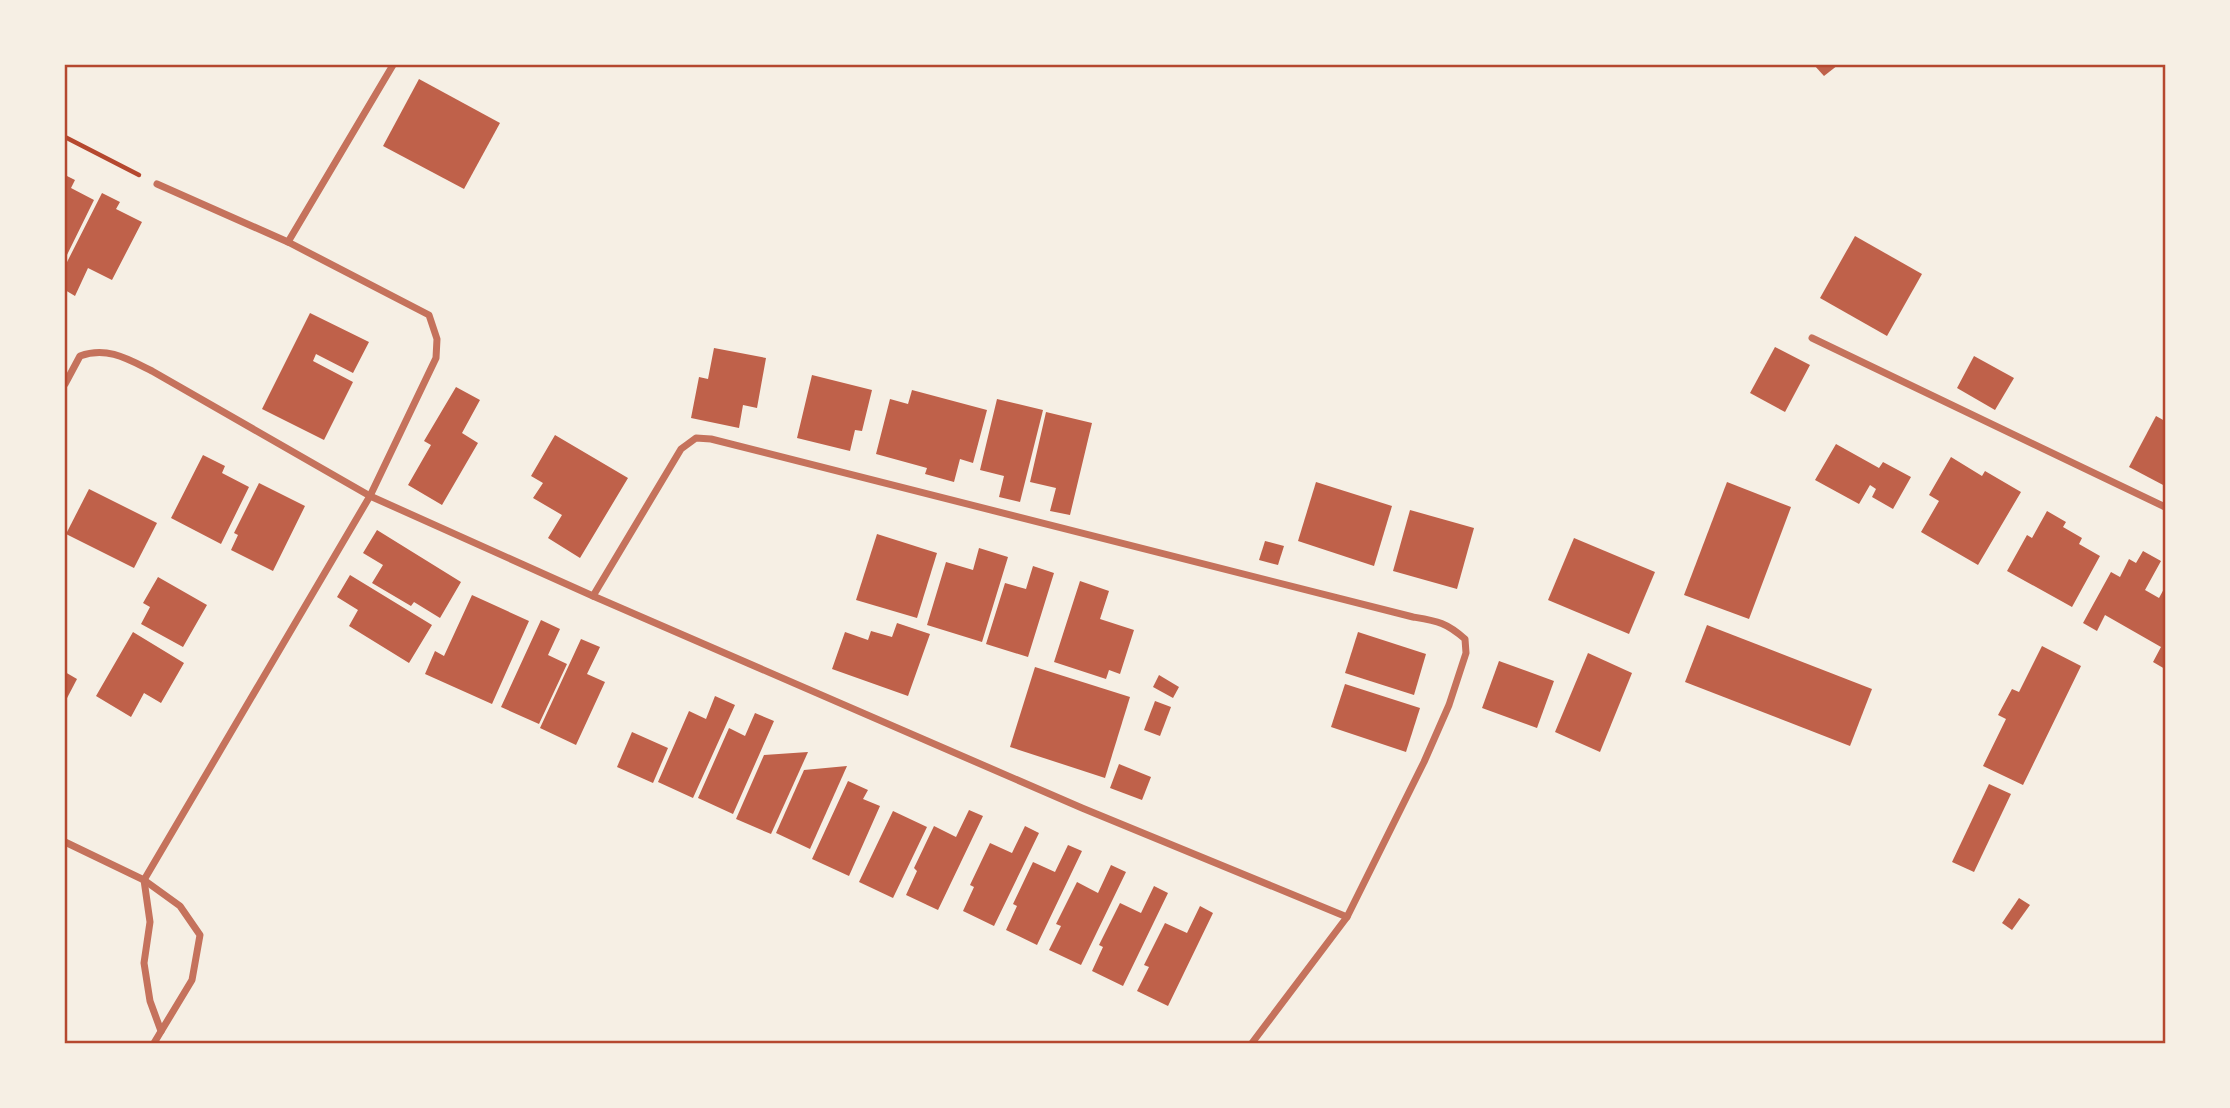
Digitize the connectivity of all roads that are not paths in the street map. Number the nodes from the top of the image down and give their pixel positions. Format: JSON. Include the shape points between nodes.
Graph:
{"nodes":[{"id":1,"x":393,"y":65,"type":"edge"},
{"id":2,"x":157,"y":184,"type":"road end"},
{"id":3,"x":288,"y":242,"type":"junction"},
{"id":4,"x":1812,"y":338,"type":"dead end"},
{"id":5,"x":65,"y":384,"type":"edge"},
{"id":6,"x":370,"y":496,"type":"junction"},
{"id":7,"x":2165,"y":508,"type":"edge"},
{"id":8,"x":593,"y":596,"type":"junction"},
{"id":9,"x":65,"y":842,"type":"edge"},
{"id":10,"x":144,"y":880,"type":"junction"},
{"id":11,"x":1348,"y":918,"type":"junction"},
{"id":12,"x":161,"y":1031,"type":"junction"},
{"id":13,"x":154,"y":1043,"type":"edge"},
{"id":14,"x":1252,"y":1043,"type":"edge"}],
"edges":[{"from":1,"to":3,"type":"street"},
{"from":2,"to":3,"type":"street"},
{"from":3,"to":6,"type":"street","via":[[429,315],[437,339],[436,358]]},
{"from":4,"to":7,"type":"street"},
{"from":5,"to":6,"type":"street","via":[[80,356],[94,351],[119,354]]},
{"from":6,"to":8,"type":"street"},
{"from":6,"to":10,"type":"street"},
{"from":8,"to":11,"type":"street"},
{"from":8,"to":11,"type":"street","via":[[681,449],[696,438],[1443,622],[1465,639],[1462,666],[1424,762]]},
{"from":9,"to":10,"type":"street"},
{"from":10,"to":12,"type":"street","via":[[150,922],[144,963]]},
{"from":10,"to":12,"type":"street","via":[[180,906],[200,935],[192,980]]},
{"from":11,"to":14,"type":"street"},
{"from":12,"to":13,"type":"street"}]}
